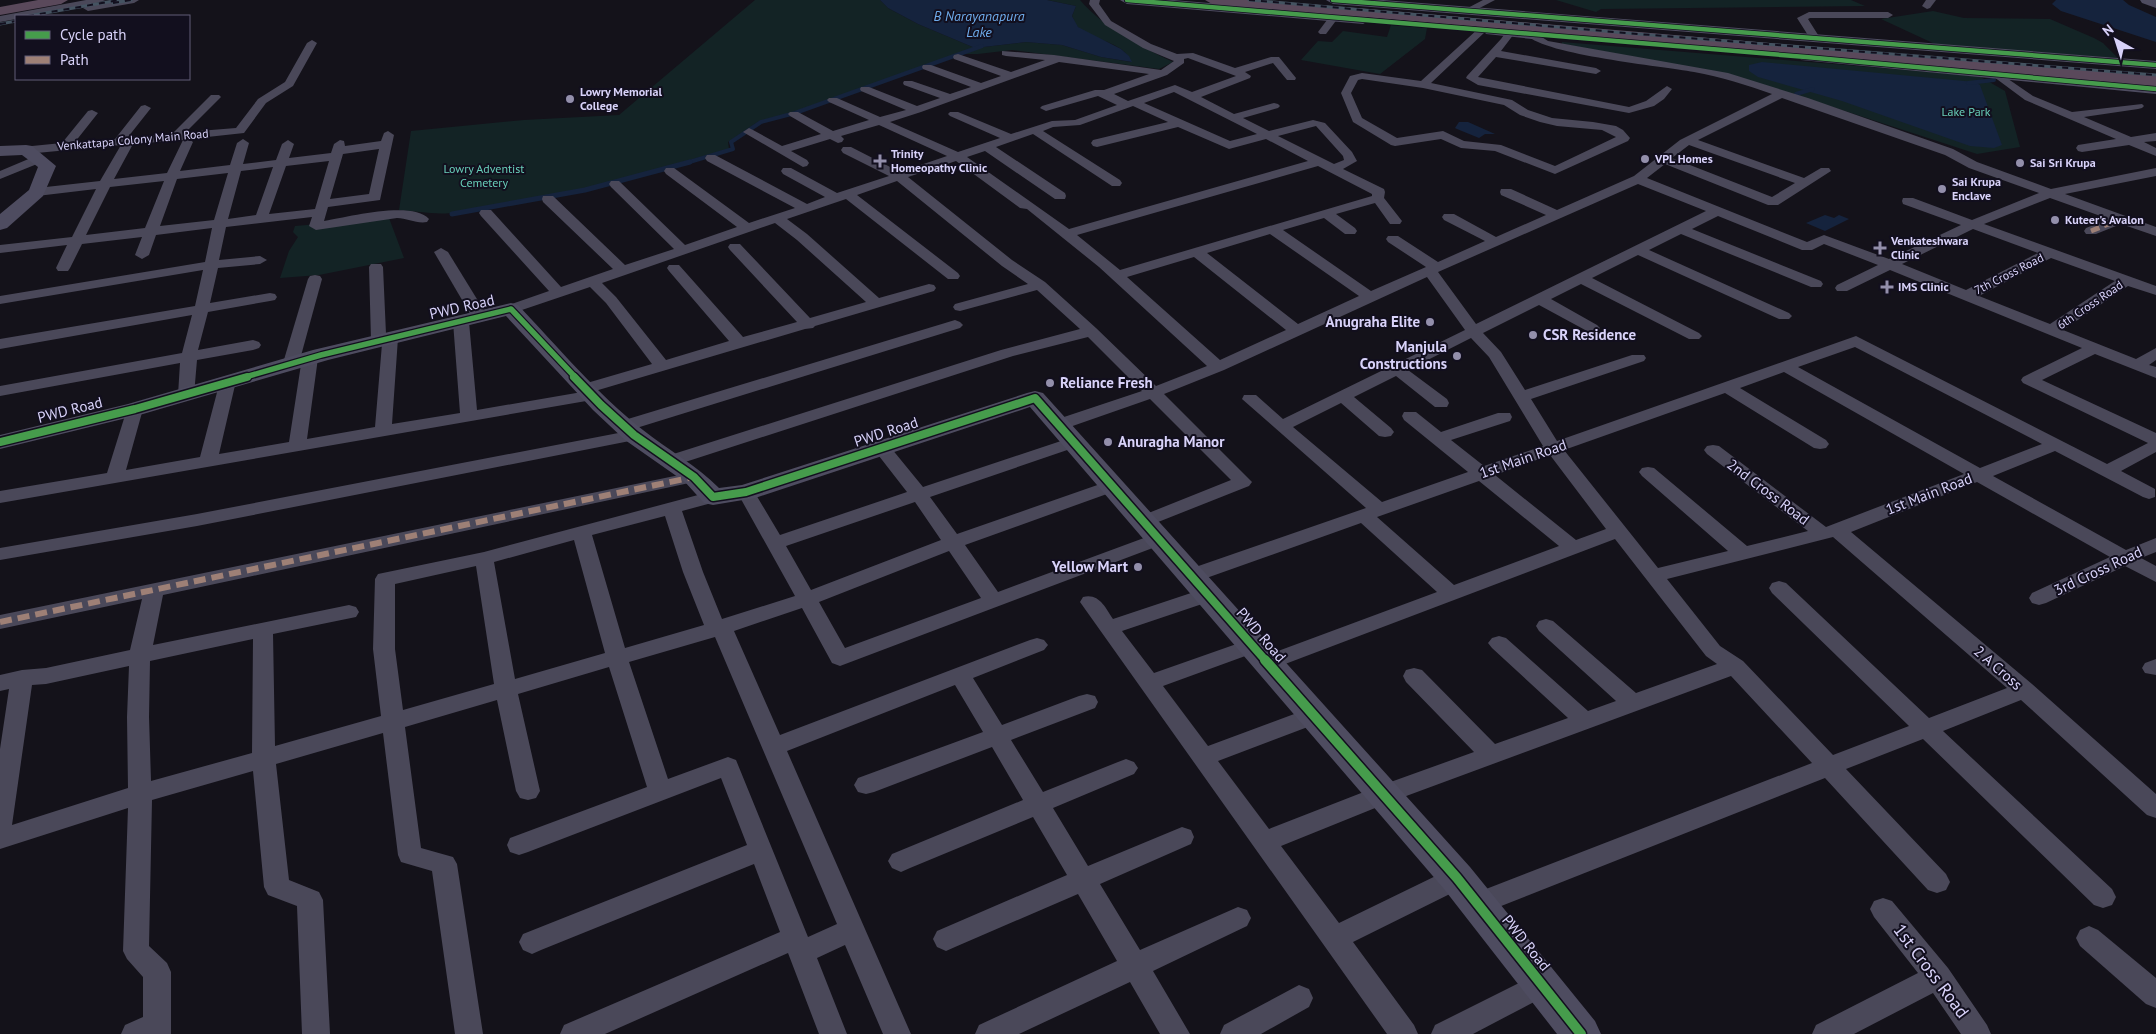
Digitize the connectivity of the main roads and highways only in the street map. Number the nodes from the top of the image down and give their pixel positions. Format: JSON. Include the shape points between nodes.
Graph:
{"nodes":[{"id":1,"x":16,"y":0,"type":"edge"},
{"id":2,"x":41,"y":0,"type":"edge"},
{"id":3,"x":60,"y":0,"type":"edge"},
{"id":4,"x":1212,"y":0,"type":"edge"},
{"id":5,"x":1280,"y":0,"type":"edge"},
{"id":6,"x":0,"y":3,"type":"edge"},
{"id":7,"x":0,"y":7,"type":"edge"},
{"id":8,"x":0,"y":11,"type":"edge"},
{"id":9,"x":1557,"y":18,"type":"road end"},
{"id":10,"x":1582,"y":25,"type":"junction"},
{"id":11,"x":1784,"y":48,"type":"junction"},
{"id":12,"x":1806,"y":57,"type":"road end"},
{"id":13,"x":2153,"y":80,"type":"edge"}],
"edges":[{"from":1,"to":6,"type":"highway"},
{"from":2,"to":7,"type":"highway"},
{"from":3,"to":8,"type":"highway"},
{"from":4,"to":11,"type":"highway","via":[[1519,33]]},
{"from":5,"to":10,"type":"highway"},
{"from":9,"to":10,"type":"highway"},
{"from":10,"to":13,"type":"highway","via":[[1769,37],[2117,67]]},
{"from":11,"to":12,"type":"highway"},
{"from":11,"to":13,"type":"highway"}]}
